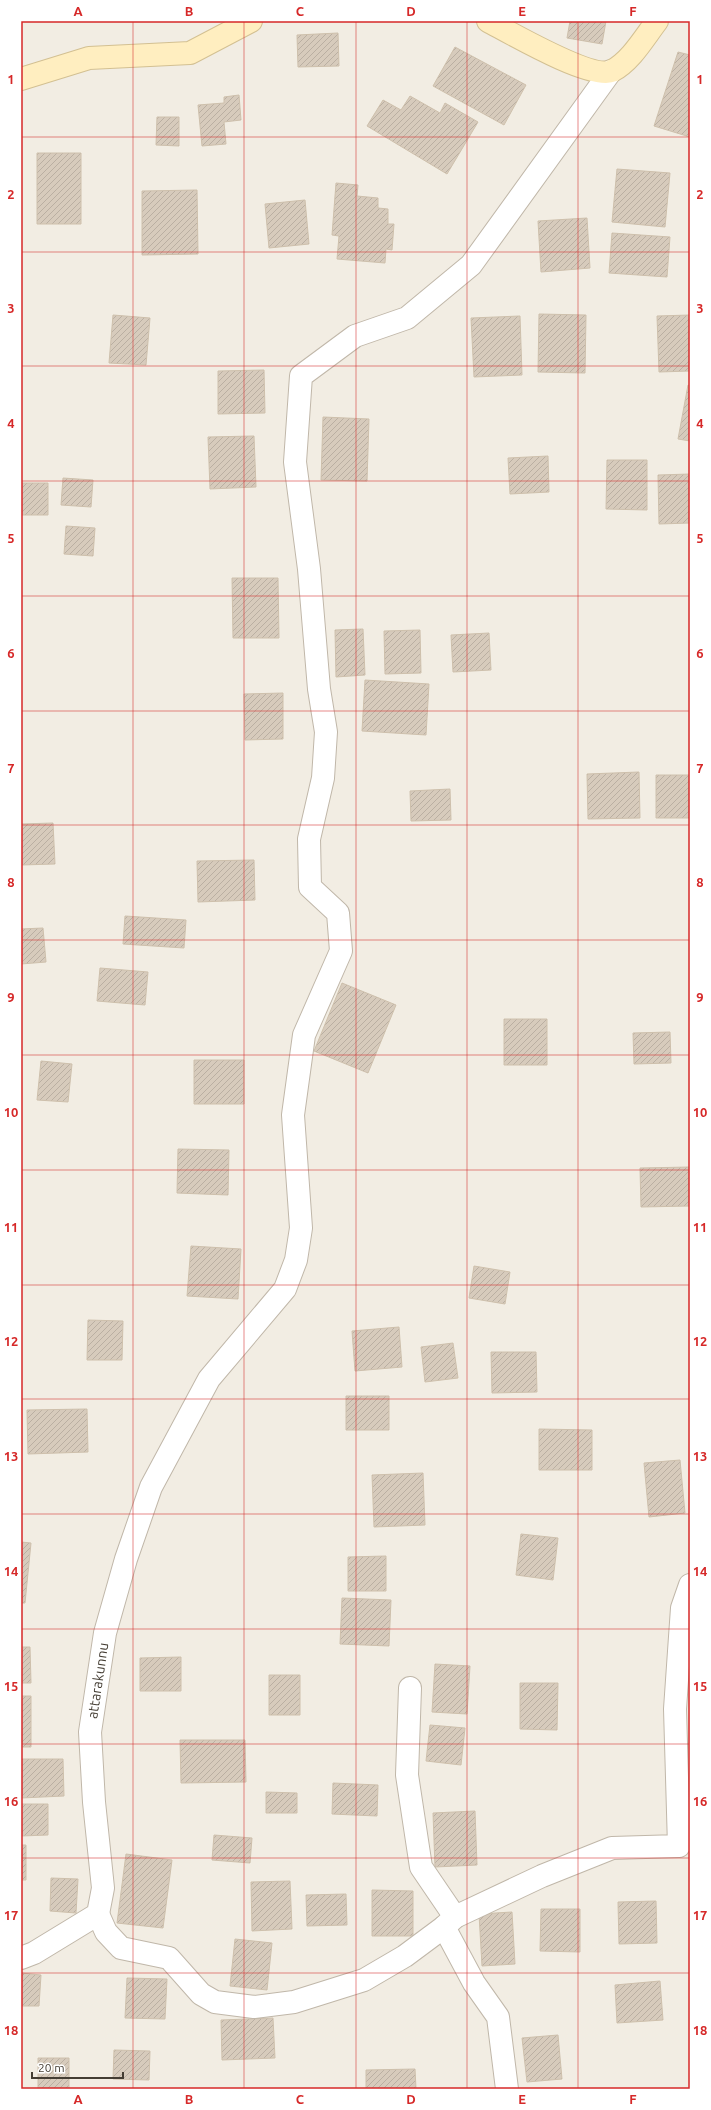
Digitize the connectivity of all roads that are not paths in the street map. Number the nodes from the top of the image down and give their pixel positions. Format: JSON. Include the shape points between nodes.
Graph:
{"nodes":[{"id":1,"x":251,"y":21,"type":"edge"},
{"id":2,"x":488,"y":21,"type":"edge"},
{"id":3,"x":657,"y":21,"type":"edge"},
{"id":4,"x":611,"y":71,"type":"junction"},
{"id":5,"x":21,"y":79,"type":"edge"},
{"id":6,"x":690,"y":1585,"type":"edge"},
{"id":7,"x":410,"y":1688,"type":"dead end"},
{"id":8,"x":684,"y":1847,"type":"edge"},
{"id":9,"x":98,"y":1914,"type":"junction"},
{"id":10,"x":450,"y":1922,"type":"junction"},
{"id":11,"x":21,"y":1958,"type":"edge"},
{"id":12,"x":507,"y":2089,"type":"edge"}],
"edges":[{"from":1,"to":5,"type":"main road","via":[[190,53],[89,58]]},
{"from":2,"to":4,"type":"main road","via":[[555,56],[598,72]]},
{"from":3,"to":4,"type":"main road","via":[[629,58]]},
{"from":4,"to":9,"type":"street","name":"attarakunnu","via":[[471,265],[407,318],[355,336],[301,376],[295,462],[309,569],[319,689],[326,732],[323,778],[309,839],[310,887],[338,913],[341,951],[304,1035],[293,1115],[301,1228],[296,1260],[285,1289],[209,1379],[151,1487],[126,1559],[105,1633],[90,1732],[103,1888]]},
{"from":6,"to":8,"type":"street","via":[[682,1608],[675,1709]]},
{"from":7,"to":10,"type":"street","via":[[407,1775],[421,1867]]},
{"from":8,"to":10,"type":"street","via":[[612,1848],[542,1876]]},
{"from":9,"to":10,"type":"street","via":[[106,1932],[121,1948],[169,1958],[201,1994],[215,2002],[254,2007],[294,2002],[364,1980],[405,1956]]},
{"from":9,"to":11,"type":"street","via":[[34,1953]]},
{"from":10,"to":12,"type":"street","via":[[474,1983],[498,2018]]}]}
